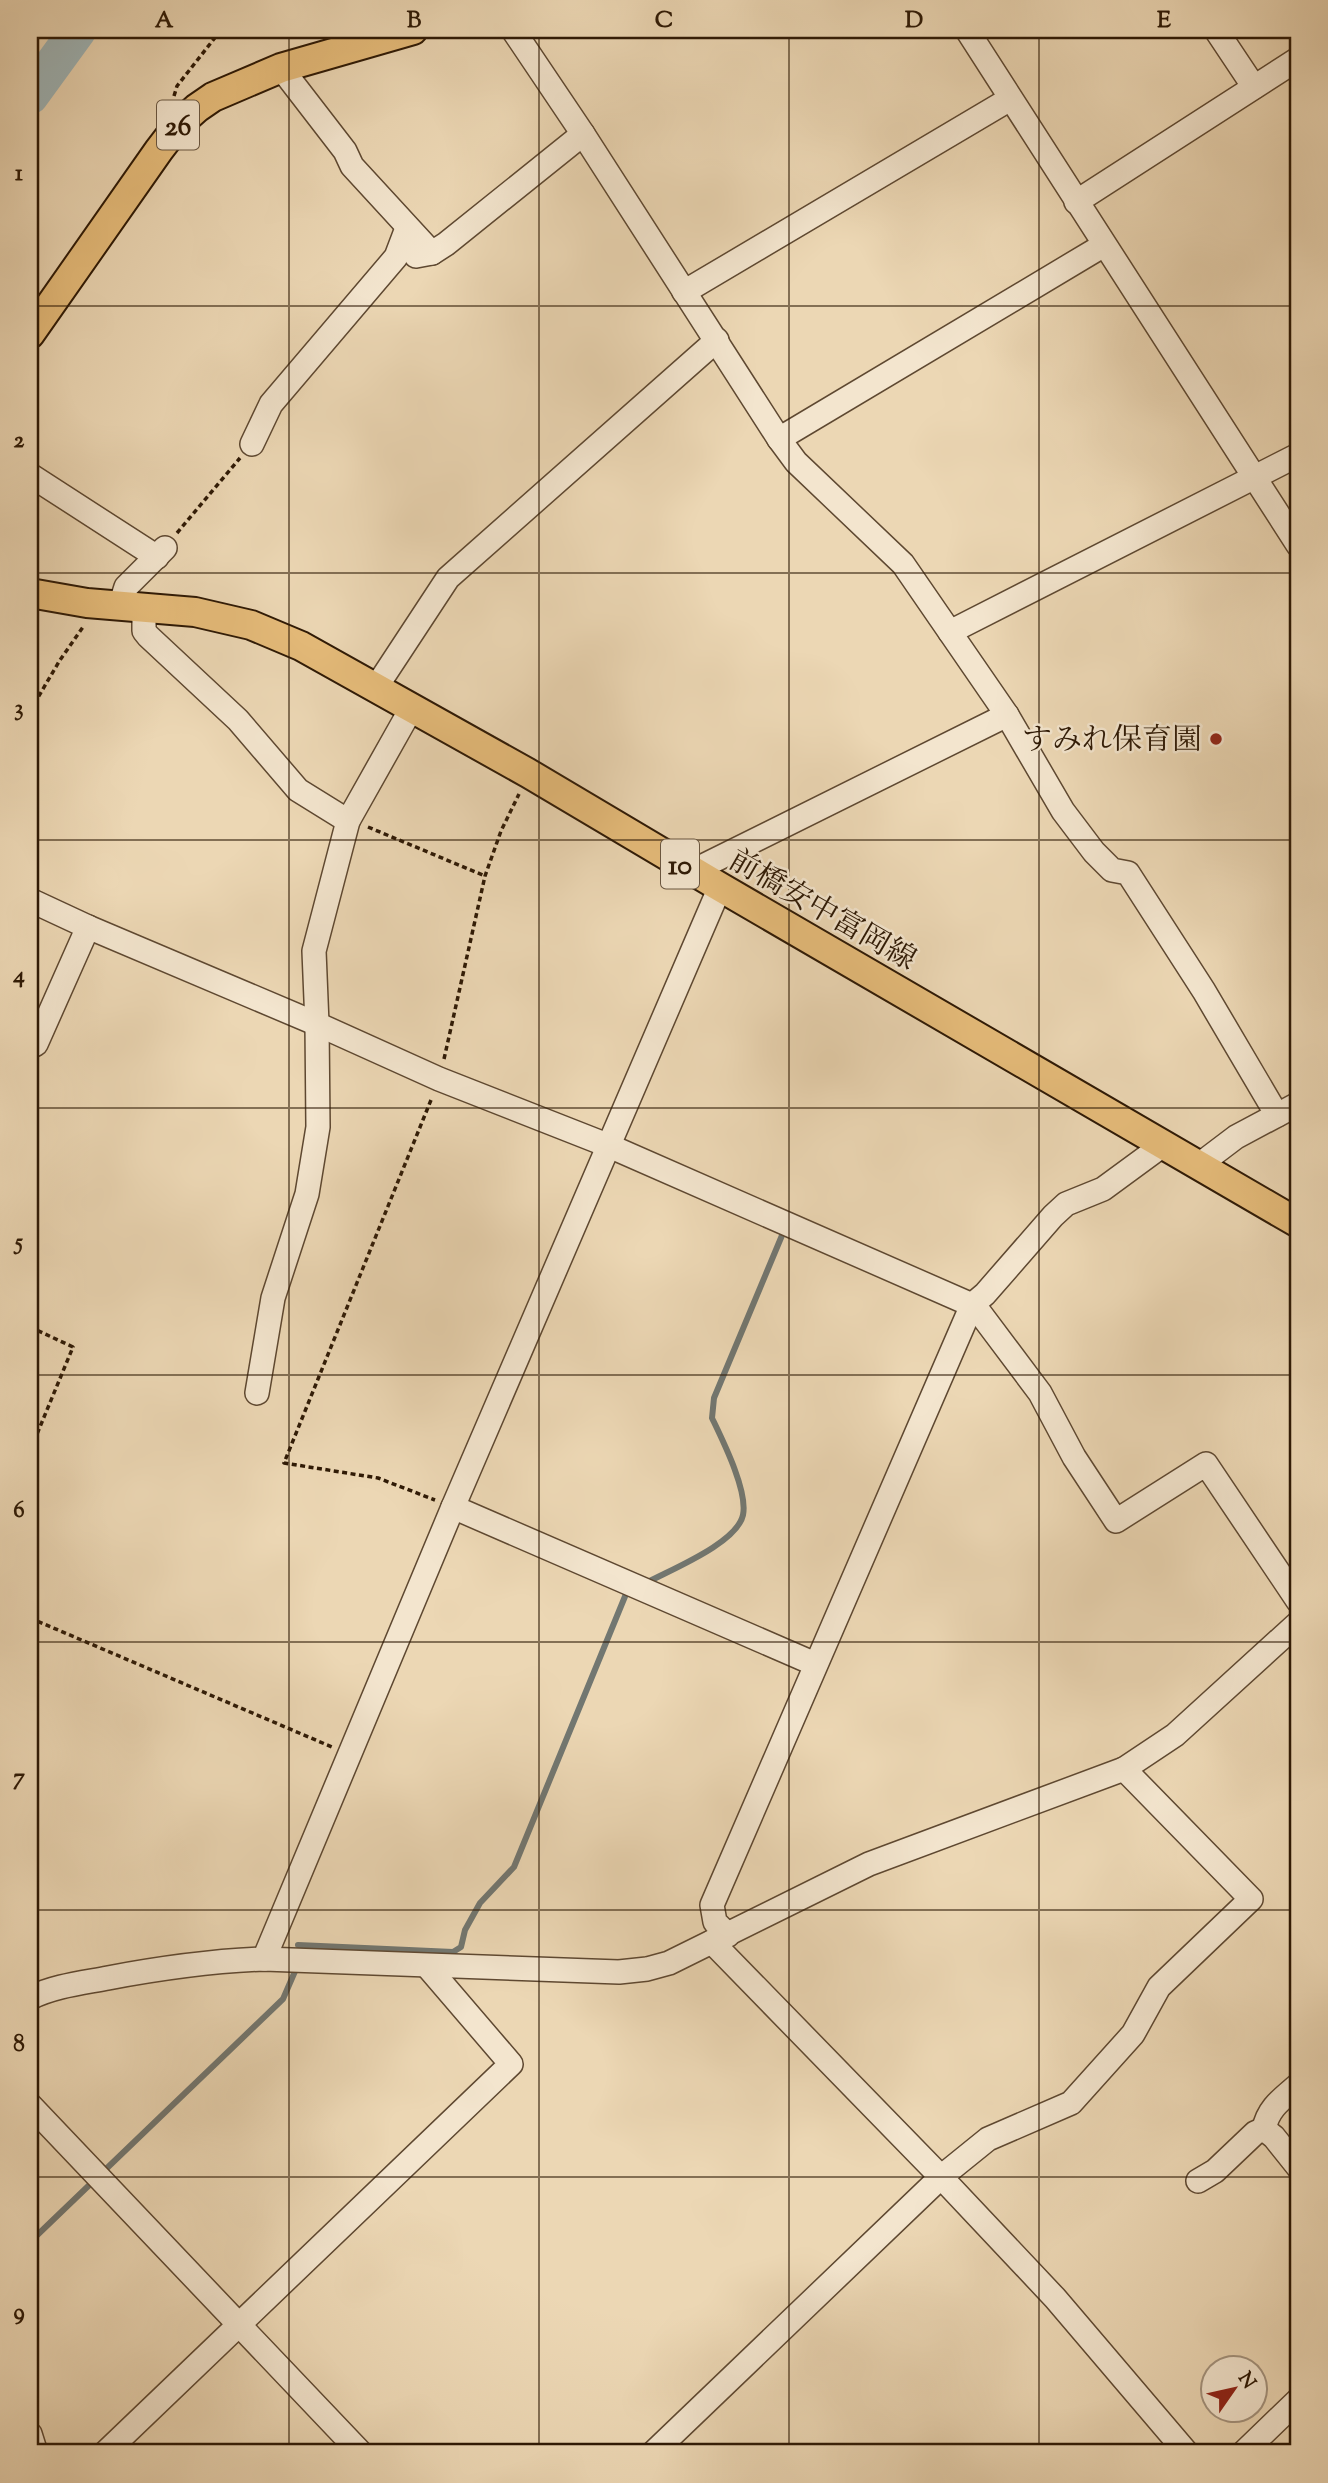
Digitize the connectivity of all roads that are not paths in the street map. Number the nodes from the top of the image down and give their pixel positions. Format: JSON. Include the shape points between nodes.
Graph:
{"nodes":[{"id":1,"x":413,"y":30,"type":"edge"},
{"id":2,"x":513,"y":30,"type":"edge"},
{"id":3,"x":967,"y":30,"type":"edge"},
{"id":4,"x":1216,"y":30,"type":"edge"},
{"id":5,"x":1298,"y":59,"type":"edge"},
{"id":6,"x":281,"y":68,"type":"junction"},
{"id":7,"x":1254,"y":87,"type":"junction"},
{"id":8,"x":1010,"y":99,"type":"junction"},
{"id":9,"x":583,"y":134,"type":"junction"},
{"id":10,"x":1076,"y":202,"type":"junction"},
{"id":11,"x":407,"y":228,"type":"junction"},
{"id":12,"x":1104,"y":245,"type":"junction"},
{"id":13,"x":432,"y":253,"type":"junction"},
{"id":14,"x":396,"y":257,"type":"junction"},
{"id":15,"x":684,"y":292,"type":"junction"},
{"id":16,"x":30,"y":334,"type":"edge"},
{"id":17,"x":717,"y":340,"type":"junction"},
{"id":18,"x":779,"y":439,"type":"junction"},
{"id":19,"x":252,"y":444,"type":"road end"},
{"id":20,"x":1298,"y":454,"type":"edge"},
{"id":21,"x":30,"y":475,"type":"edge"},
{"id":22,"x":1254,"y":479,"type":"junction"},
{"id":23,"x":1298,"y":545,"type":"edge"},
{"id":24,"x":30,"y":593,"type":"edge"},
{"id":25,"x":132,"y":606,"type":"junction"},
{"id":26,"x":950,"y":632,"type":"junction"},
{"id":27,"x":375,"y":688,"type":"junction"},
{"id":28,"x":411,"y":709,"type":"junction"},
{"id":29,"x":1007,"y":715,"type":"junction"},
{"id":30,"x":348,"y":821,"type":"junction"},
{"id":31,"x":693,"y":872,"type":"junction"},
{"id":32,"x":720,"y":887,"type":"junction"},
{"id":33,"x":30,"y":900,"type":"edge"},
{"id":34,"x":88,"y":927,"type":"junction"},
{"id":35,"x":317,"y":1024,"type":"junction"},
{"id":36,"x":30,"y":1047,"type":"edge"},
{"id":37,"x":1298,"y":1104,"type":"edge"},
{"id":38,"x":1277,"y":1115,"type":"junction"},
{"id":39,"x":607,"y":1145,"type":"junction"},
{"id":40,"x":1163,"y":1145,"type":"junction"},
{"id":41,"x":1199,"y":1165,"type":"junction"},
{"id":42,"x":1298,"y":1223,"type":"edge"},
{"id":43,"x":972,"y":1305,"type":"junction"},
{"id":44,"x":257,"y":1393,"type":"dead end"},
{"id":45,"x":453,"y":1507,"type":"junction"},
{"id":46,"x":1298,"y":1601,"type":"edge"},
{"id":47,"x":1298,"y":1623,"type":"edge"},
{"id":48,"x":816,"y":1664,"type":"junction"},
{"id":49,"x":1124,"y":1769,"type":"junction"},
{"id":50,"x":720,"y":1939,"type":"junction"},
{"id":51,"x":264,"y":1959,"type":"junction"},
{"id":52,"x":427,"y":1966,"type":"junction"},
{"id":53,"x":30,"y":1998,"type":"edge"},
{"id":54,"x":1298,"y":2085,"type":"edge"},
{"id":55,"x":30,"y":2105,"type":"edge"},
{"id":56,"x":1264,"y":2129,"type":"junction"},
{"id":57,"x":1298,"y":2167,"type":"edge"},
{"id":58,"x":941,"y":2177,"type":"junction"},
{"id":59,"x":1198,"y":2181,"type":"dead end"},
{"id":60,"x":239,"y":2324,"type":"junction"},
{"id":61,"x":1298,"y":2400,"type":"edge"},
{"id":62,"x":30,"y":2434,"type":"edge"},
{"id":63,"x":36,"y":2453,"type":"edge"},
{"id":64,"x":106,"y":2453,"type":"edge"},
{"id":65,"x":360,"y":2453,"type":"edge"},
{"id":66,"x":653,"y":2453,"type":"edge"},
{"id":67,"x":1187,"y":2453,"type":"edge"},
{"id":68,"x":1243,"y":2453,"type":"edge"}],
"edges":[{"from":1,"to":6,"type":"main road","number":"26"},
{"from":2,"to":9,"type":"street"},
{"from":3,"to":8,"type":"street"},
{"from":4,"to":7,"type":"street"},
{"from":5,"to":7,"type":"street"},
{"from":6,"to":11,"type":"street","via":[[352,166]]},
{"from":6,"to":16,"type":"main road","number":"26","via":[[213,97],[179,124]]},
{"from":7,"to":10,"type":"street"},
{"from":8,"to":10,"type":"street"},
{"from":8,"to":15,"type":"street"},
{"from":9,"to":13,"type":"street"},
{"from":9,"to":15,"type":"street"},
{"from":10,"to":12,"type":"street"},
{"from":11,"to":13,"type":"street"},
{"from":11,"to":14,"type":"street"},
{"from":12,"to":18,"type":"street"},
{"from":12,"to":22,"type":"street"},
{"from":13,"to":14,"type":"street"},
{"from":14,"to":19,"type":"street","via":[[271,404]]},
{"from":15,"to":17,"type":"street"},
{"from":17,"to":18,"type":"street"},
{"from":17,"to":27,"type":"street","via":[[448,578]]},
{"from":18,"to":26,"type":"street","via":[[796,462],[903,564]]},
{"from":20,"to":22,"type":"street"},
{"from":21,"to":25,"type":"street","via":[[161,552],[126,587]]},
{"from":22,"to":23,"type":"street"},
{"from":22,"to":26,"type":"street"},
{"from":24,"to":25,"type":"main road","name":"前橋安中富岡線","number":"10"},
{"from":25,"to":27,"type":"main road","name":"前橋安中富岡線","number":"10","via":[[195,612],[251,625],[301,646]]},
{"from":25,"to":30,"type":"street","via":[[148,636],[238,720],[298,790]]},
{"from":26,"to":29,"type":"street"},
{"from":27,"to":28,"type":"main road","name":"前橋安中富岡線","number":"10"},
{"from":28,"to":30,"type":"street"},
{"from":28,"to":31,"type":"main road","name":"前橋安中富岡線","number":"10"},
{"from":29,"to":31,"type":"street"},
{"from":29,"to":38,"type":"street","via":[[1063,811],[1094,852],[1112,870],[1128,873]]},
{"from":30,"to":35,"type":"street","via":[[314,951]]},
{"from":31,"to":32,"type":"main road","name":"前橋安中富岡線","number":"10"},
{"from":32,"to":39,"type":"street"},
{"from":32,"to":40,"type":"main road","name":"前橋安中富岡線","number":"10"},
{"from":33,"to":34,"type":"street"},
{"from":34,"to":35,"type":"street"},
{"from":34,"to":36,"type":"street","via":[[36,1044]]},
{"from":35,"to":39,"type":"street","via":[[439,1079]]},
{"from":35,"to":44,"type":"street","via":[[318,1127],[307,1194],[273,1298]]},
{"from":37,"to":38,"type":"street"},
{"from":38,"to":41,"type":"street","via":[[1236,1137]]},
{"from":39,"to":43,"type":"street"},
{"from":39,"to":45,"type":"street"},
{"from":40,"to":41,"type":"main road","name":"前橋安中富岡線","number":"10"},
{"from":40,"to":43,"type":"street","via":[[1104,1189],[1066,1204]]},
{"from":41,"to":42,"type":"main road","name":"前橋安中富岡線","number":"10"},
{"from":43,"to":46,"type":"street","via":[[1040,1393],[1116,1521],[1206,1464]]},
{"from":43,"to":48,"type":"street"},
{"from":45,"to":48,"type":"street"},
{"from":45,"to":51,"type":"street"},
{"from":47,"to":49,"type":"street","via":[[1175,1735]]},
{"from":48,"to":50,"type":"street","via":[[712,1905]]},
{"from":49,"to":50,"type":"street","via":[[869,1864]]},
{"from":49,"to":58,"type":"street","via":[[1251,1899],[1159,1987],[1133,2034],[1071,2103],[988,2139]]},
{"from":50,"to":52,"type":"street","via":[[669,1963],[619,1972]]},
{"from":50,"to":58,"type":"street"},
{"from":51,"to":52,"type":"street"},
{"from":51,"to":53,"type":"street","via":[[185,1964],[68,1985]]},
{"from":52,"to":60,"type":"street","via":[[511,2064]]},
{"from":54,"to":56,"type":"street","via":[[1274,2105]]},
{"from":55,"to":60,"type":"street"},
{"from":56,"to":57,"type":"street"},
{"from":56,"to":59,"type":"street"},
{"from":58,"to":66,"type":"street"},
{"from":58,"to":67,"type":"street","via":[[1055,2298]]},
{"from":60,"to":64,"type":"street"},
{"from":60,"to":65,"type":"street"},
{"from":61,"to":68,"type":"street"},
{"from":62,"to":63,"type":"street"}]}
